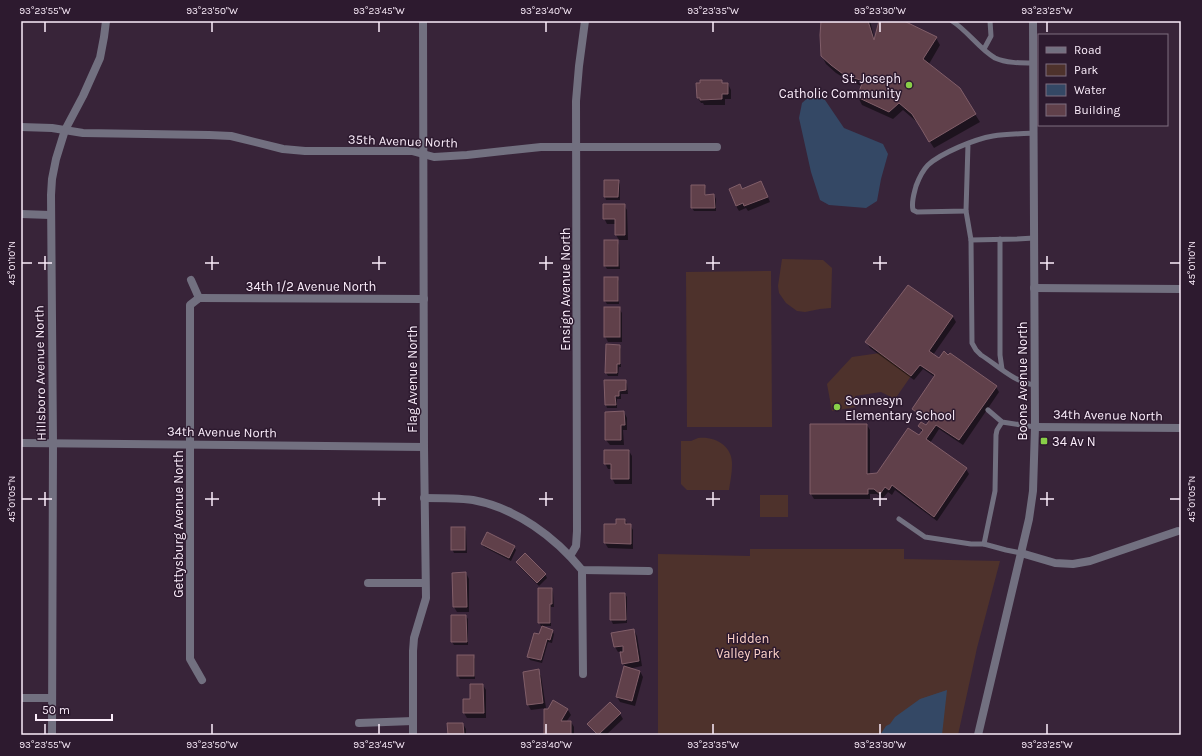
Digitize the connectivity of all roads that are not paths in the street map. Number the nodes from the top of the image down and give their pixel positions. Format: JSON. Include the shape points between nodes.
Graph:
{"nodes":[{"id":1,"x":106,"y":21,"type":"edge"},
{"id":2,"x":423,"y":21,"type":"edge"},
{"id":3,"x":585,"y":21,"type":"edge"},
{"id":4,"x":952,"y":21,"type":"edge"},
{"id":5,"x":990,"y":21,"type":"edge"},
{"id":6,"x":1033,"y":21,"type":"edge"},
{"id":7,"x":984,"y":49,"type":"junction"},
{"id":8,"x":1032,"y":63,"type":"junction"},
{"id":9,"x":21,"y":128,"type":"edge"},
{"id":10,"x":65,"y":130,"type":"junction"},
{"id":11,"x":1033,"y":133,"type":"junction"},
{"id":12,"x":968,"y":144,"type":"junction"},
{"id":13,"x":577,"y":147,"type":"junction"},
{"id":14,"x":717,"y":147,"type":"dead end"},
{"id":15,"x":424,"y":154,"type":"junction"},
{"id":16,"x":966,"y":211,"type":"junction"},
{"id":17,"x":21,"y":214,"type":"edge"},
{"id":18,"x":50,"y":215,"type":"junction"},
{"id":19,"x":1034,"y":238,"type":"junction"},
{"id":20,"x":1000,"y":239,"type":"junction"},
{"id":21,"x":971,"y":240,"type":"junction"},
{"id":22,"x":191,"y":280,"type":"dead end"},
{"id":23,"x":1034,"y":288,"type":"junction"},
{"id":24,"x":1181,"y":289,"type":"edge"},
{"id":25,"x":199,"y":298,"type":"junction"},
{"id":26,"x":424,"y":299,"type":"junction"},
{"id":27,"x":1002,"y":369,"type":"junction"},
{"id":28,"x":1034,"y":385,"type":"junction"},
{"id":29,"x":988,"y":410,"type":"dead end"},
{"id":30,"x":1002,"y":422,"type":"junction"},
{"id":31,"x":1035,"y":427,"type":"junction"},
{"id":32,"x":1181,"y":428,"type":"edge"},
{"id":33,"x":21,"y":443,"type":"edge"},
{"id":34,"x":53,"y":443,"type":"junction"},
{"id":35,"x":190,"y":444,"type":"junction"},
{"id":36,"x":424,"y":447,"type":"junction"},
{"id":37,"x":424,"y":498,"type":"junction"},
{"id":38,"x":899,"y":518,"type":"dead end"},
{"id":39,"x":1178,"y":531,"type":"dead end"},
{"id":40,"x":984,"y":544,"type":"junction"},
{"id":41,"x":1021,"y":553,"type":"junction"},
{"id":42,"x":570,"y":556,"type":"junction"},
{"id":43,"x":582,"y":570,"type":"junction"},
{"id":44,"x":649,"y":571,"type":"dead end"},
{"id":45,"x":425,"y":583,"type":"junction"},
{"id":46,"x":368,"y":584,"type":"dead end"},
{"id":47,"x":582,"y":674,"type":"dead end"},
{"id":48,"x":202,"y":680,"type":"dead end"},
{"id":49,"x":21,"y":698,"type":"edge"},
{"id":50,"x":52,"y":698,"type":"junction"},
{"id":51,"x":413,"y":721,"type":"junction"},
{"id":52,"x":358,"y":723,"type":"dead end"},
{"id":53,"x":52,"y":735,"type":"edge"},
{"id":54,"x":413,"y":735,"type":"edge"},
{"id":55,"x":978,"y":735,"type":"edge"}],
"edges":[{"from":1,"to":10,"type":"street","name":"Hillsboro Avenue North","via":[[100,58]]},
{"from":2,"to":15,"type":"street","name":"Flag Avenue North"},
{"from":3,"to":13,"type":"street","name":"Ensign Avenue North","via":[[576,102]]},
{"from":4,"to":7,"type":"lane"},
{"from":5,"to":7,"type":"lane","via":[[991,36]]},
{"from":6,"to":8,"type":"street","name":"Boone Avenue North"},
{"from":7,"to":8,"type":"lane","via":[[996,58],[1016,63]]},
{"from":8,"to":11,"type":"street","name":"Boone Avenue North"},
{"from":9,"to":10,"type":"street","name":"35th Avenue North"},
{"from":10,"to":15,"type":"street","name":"35th Avenue North","via":[[83,133],[231,136],[283,149],[412,151]]},
{"from":10,"to":18,"type":"street","name":"Hillsboro Avenue North","via":[[52,179]]},
{"from":11,"to":12,"type":"lane","via":[[994,136]]},
{"from":11,"to":19,"type":"street","name":"Boone Avenue North"},
{"from":12,"to":16,"type":"lane"},
{"from":12,"to":16,"type":"lane","via":[[944,154],[929,164],[918,181],[912,206],[917,212]]},
{"from":13,"to":14,"type":"street","name":"35th Avenue North"},
{"from":13,"to":15,"type":"street","name":"35th Avenue North","via":[[541,147],[434,157]]},
{"from":13,"to":42,"type":"street","name":"Ensign Avenue North","via":[[577,531],[576,546]]},
{"from":15,"to":26,"type":"street","name":"Flag Avenue North"},
{"from":16,"to":21,"type":"lane"},
{"from":17,"to":18,"type":"street"},
{"from":18,"to":34,"type":"street","name":"Hillsboro Avenue North"},
{"from":19,"to":20,"type":"lane"},
{"from":19,"to":23,"type":"street","name":"Boone Avenue North"},
{"from":20,"to":21,"type":"lane"},
{"from":20,"to":27,"type":"lane"},
{"from":21,"to":27,"type":"lane","via":[[972,343],[981,355]]},
{"from":22,"to":25,"type":"street"},
{"from":23,"to":24,"type":"street"},
{"from":23,"to":28,"type":"street","name":"Boone Avenue North"},
{"from":25,"to":26,"type":"street","name":"34th 1/2 Avenue North"},
{"from":25,"to":35,"type":"street","name":"Gettysburg Avenue North","via":[[190,305]]},
{"from":26,"to":36,"type":"street","name":"Flag Avenue North"},
{"from":27,"to":28,"type":"lane","via":[[1017,379]]},
{"from":28,"to":31,"type":"street","name":"Boone Avenue North"},
{"from":29,"to":30,"type":"lane"},
{"from":30,"to":31,"type":"lane"},
{"from":30,"to":40,"type":"lane","via":[[996,435],[995,491]]},
{"from":31,"to":32,"type":"street","name":"34th Avenue North"},
{"from":31,"to":41,"type":"street","name":"Boone Avenue North","via":[[1033,491]]},
{"from":33,"to":34,"type":"street","name":"34th Avenue North"},
{"from":34,"to":35,"type":"street","name":"34th Avenue North"},
{"from":34,"to":50,"type":"street","name":"Hillsboro Avenue North"},
{"from":35,"to":36,"type":"street","name":"34th Avenue North"},
{"from":35,"to":48,"type":"street","name":"Gettysburg Avenue North","via":[[190,659]]},
{"from":36,"to":37,"type":"street","name":"Flag Avenue North"},
{"from":37,"to":42,"type":"street","via":[[473,500],[499,507],[544,533]]},
{"from":37,"to":45,"type":"street","name":"Flag Avenue North"},
{"from":38,"to":40,"type":"lane","via":[[925,536]]},
{"from":39,"to":41,"type":"street","via":[[1090,561],[1073,564],[1056,563]]},
{"from":40,"to":41,"type":"lane"},
{"from":41,"to":55,"type":"street","name":"Boone Avenue North"},
{"from":42,"to":43,"type":"street"},
{"from":43,"to":44,"type":"street"},
{"from":43,"to":47,"type":"street"},
{"from":45,"to":46,"type":"street"},
{"from":45,"to":51,"type":"street","name":"Flag Avenue North","via":[[426,598],[414,638]]},
{"from":49,"to":50,"type":"street"},
{"from":50,"to":53,"type":"street","name":"Hillsboro Avenue North"},
{"from":51,"to":52,"type":"street"},
{"from":51,"to":54,"type":"street","name":"Flag Avenue North"}]}
